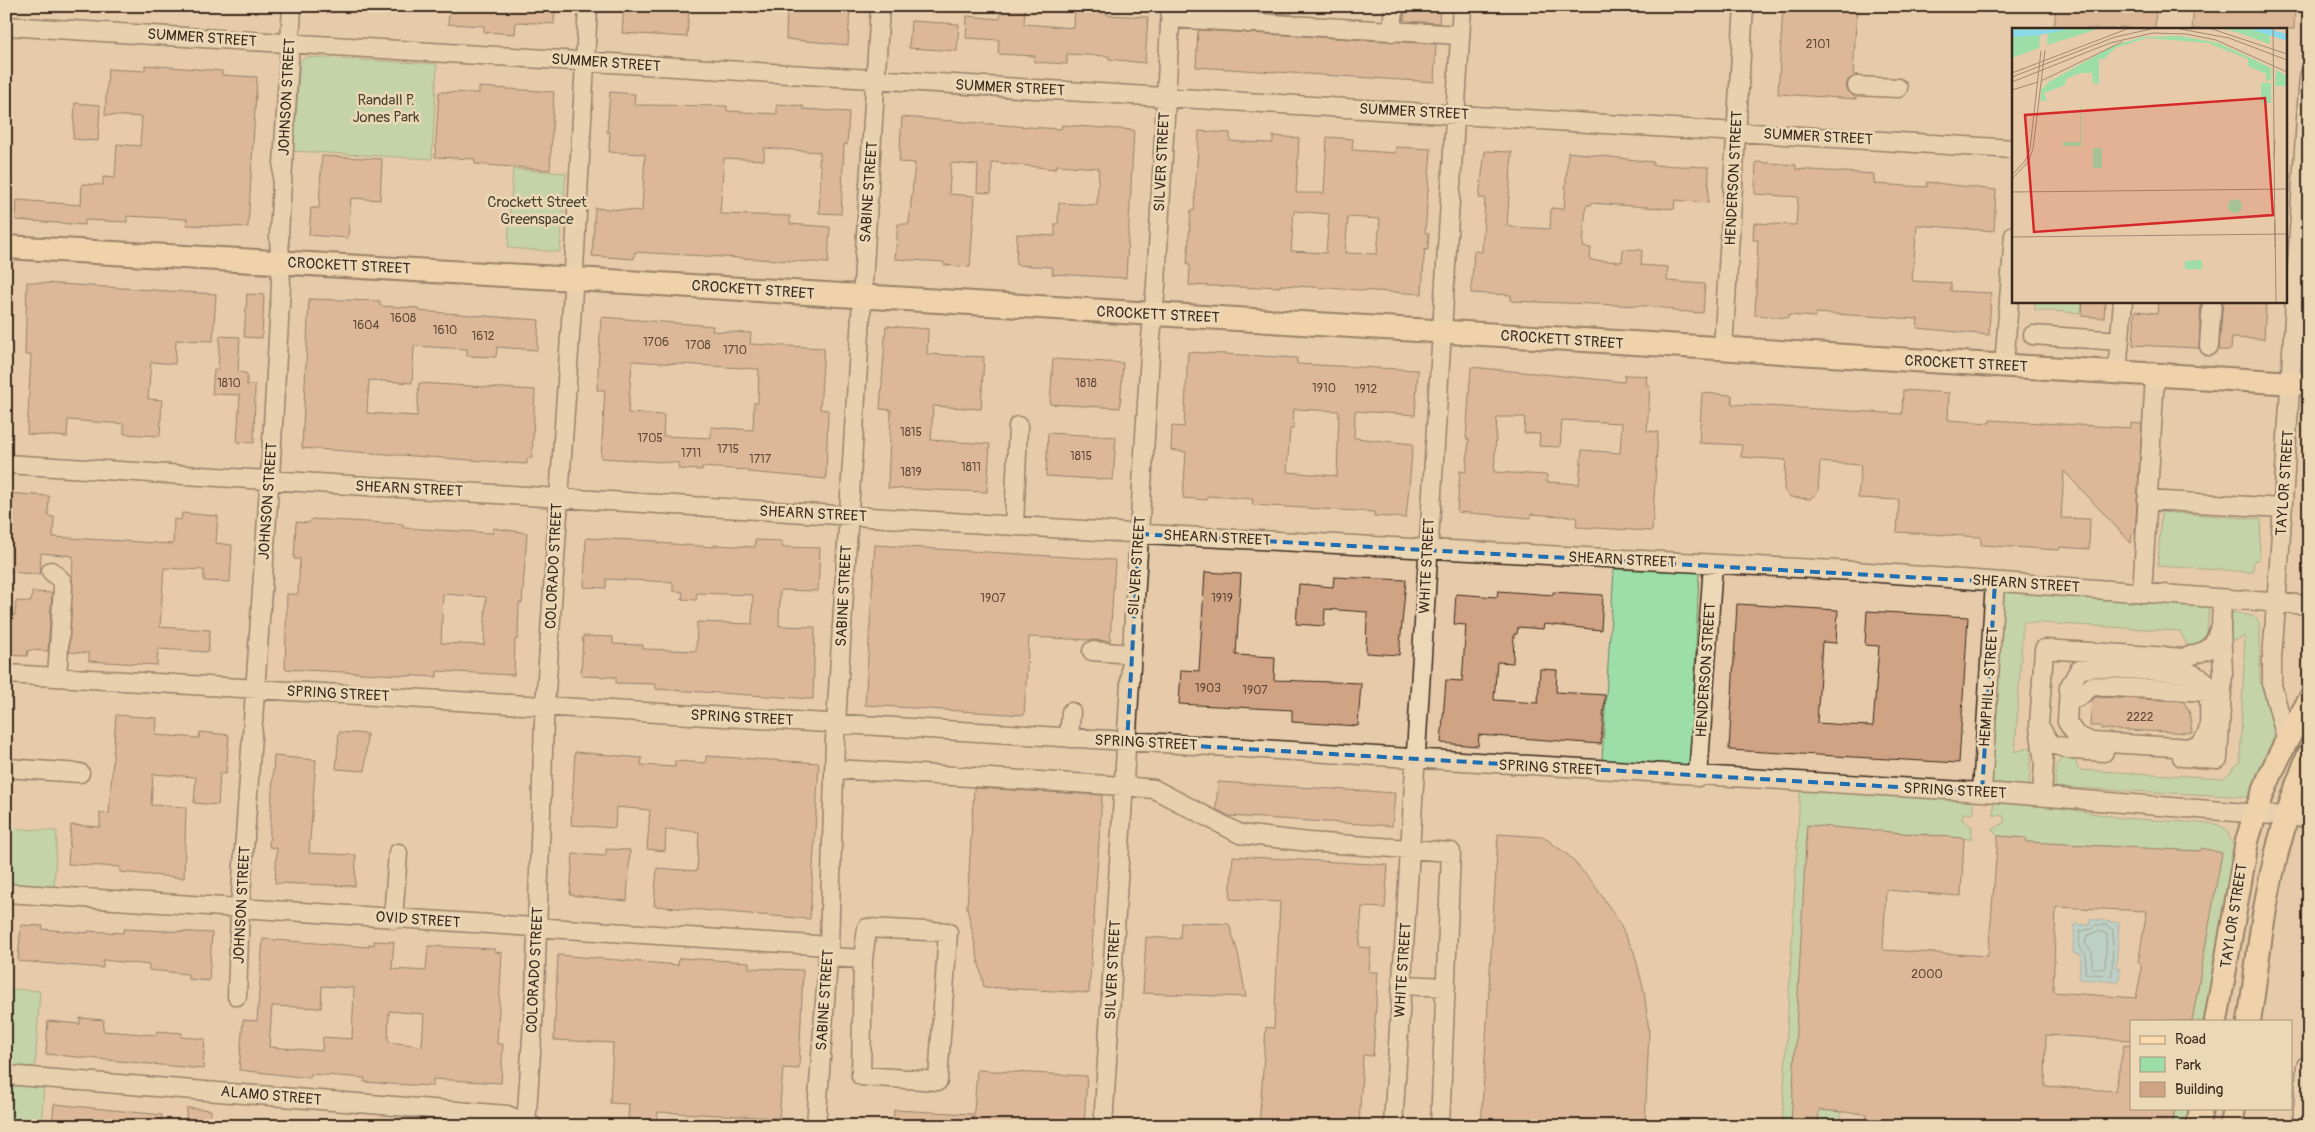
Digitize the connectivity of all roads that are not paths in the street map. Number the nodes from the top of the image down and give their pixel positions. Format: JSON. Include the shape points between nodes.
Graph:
{"nodes":[{"id":1,"x":292,"y":6,"type":"edge"},
{"id":2,"x":588,"y":6,"type":"edge"},
{"id":3,"x":880,"y":6,"type":"edge"},
{"id":4,"x":1394,"y":6,"type":"edge"},
{"id":5,"x":1462,"y":6,"type":"edge"},
{"id":6,"x":1744,"y":6,"type":"edge"},
{"id":7,"x":1171,"y":12,"type":"edge"},
{"id":8,"x":1247,"y":15,"type":"edge"},
{"id":9,"x":6,"y":26,"type":"edge"},
{"id":10,"x":1392,"y":32,"type":"junction"},
{"id":11,"x":1460,"y":35,"type":"junction"},
{"id":12,"x":290,"y":44,"type":"junction"},
{"id":13,"x":584,"y":62,"type":"junction"},
{"id":14,"x":2309,"y":76,"type":"edge"},
{"id":15,"x":876,"y":80,"type":"junction"},
{"id":16,"x":1857,"y":86,"type":"dead end"},
{"id":17,"x":1898,"y":88,"type":"dead end"},
{"id":18,"x":1166,"y":97,"type":"junction"},
{"id":19,"x":1455,"y":115,"type":"junction"},
{"id":20,"x":1736,"y":132,"type":"junction"},
{"id":21,"x":2012,"y":149,"type":"edge"},
{"id":22,"x":2299,"y":167,"type":"edge"},
{"id":23,"x":6,"y":247,"type":"edge"},
{"id":24,"x":2012,"y":261,"type":"edge"},
{"id":25,"x":281,"y":262,"type":"junction"},
{"id":26,"x":2297,"y":275,"type":"edge"},
{"id":27,"x":573,"y":279,"type":"junction"},
{"id":28,"x":862,"y":297,"type":"junction"},
{"id":29,"x":2123,"y":302,"type":"edge"},
{"id":30,"x":2212,"y":302,"type":"edge"},
{"id":31,"x":1153,"y":314,"type":"junction"},
{"id":32,"x":1442,"y":332,"type":"junction"},
{"id":33,"x":2033,"y":335,"type":"dead end"},
{"id":34,"x":2120,"y":341,"type":"junction"},
{"id":35,"x":2210,"y":346,"type":"dead end"},
{"id":36,"x":1723,"y":349,"type":"junction"},
{"id":37,"x":2004,"y":366,"type":"junction"},
{"id":38,"x":2116,"y":374,"type":"junction"},
{"id":39,"x":2155,"y":376,"type":"junction"},
{"id":40,"x":2300,"y":384,"type":"edge"},
{"id":41,"x":1018,"y":426,"type":"dead end"},
{"id":42,"x":6,"y":464,"type":"edge"},
{"id":43,"x":270,"y":481,"type":"junction"},
{"id":44,"x":558,"y":498,"type":"junction"},
{"id":45,"x":2147,"y":500,"type":"junction"},
{"id":46,"x":2283,"y":508,"type":"junction"},
{"id":47,"x":849,"y":516,"type":"junction"},
{"id":48,"x":1014,"y":526,"type":"junction"},
{"id":49,"x":1139,"y":534,"type":"junction"},
{"id":50,"x":1428,"y":550,"type":"junction"},
{"id":51,"x":1714,"y":564,"type":"junction"},
{"id":52,"x":51,"y":571,"type":"dead end"},
{"id":53,"x":1995,"y":582,"type":"junction"},
{"id":54,"x":2142,"y":593,"type":"junction"},
{"id":55,"x":2222,"y":599,"type":"junction"},
{"id":56,"x":2276,"y":603,"type":"junction"},
{"id":57,"x":2309,"y":605,"type":"edge"},
{"id":58,"x":2221,"y":627,"type":"junction"},
{"id":59,"x":1092,"y":651,"type":"dead end"},
{"id":60,"x":1132,"y":654,"type":"junction"},
{"id":61,"x":2184,"y":658,"type":"junction"},
{"id":62,"x":2223,"y":673,"type":"junction"},
{"id":63,"x":6,"y":674,"type":"edge"},
{"id":64,"x":56,"y":677,"type":"junction"},
{"id":65,"x":2207,"y":687,"type":"junction"},
{"id":66,"x":256,"y":689,"type":"junction"},
{"id":67,"x":2309,"y":702,"type":"edge"},
{"id":68,"x":545,"y":706,"type":"junction"},
{"id":69,"x":1071,"y":712,"type":"dead end"},
{"id":70,"x":836,"y":724,"type":"junction"},
{"id":71,"x":2039,"y":726,"type":"junction"},
{"id":72,"x":1069,"y":738,"type":"junction"},
{"id":73,"x":2286,"y":738,"type":"junction"},
{"id":74,"x":1127,"y":742,"type":"junction"},
{"id":75,"x":2203,"y":745,"type":"junction"},
{"id":76,"x":2072,"y":750,"type":"junction"},
{"id":77,"x":2309,"y":754,"type":"edge"},
{"id":78,"x":1416,"y":760,"type":"junction"},
{"id":79,"x":2044,"y":763,"type":"junction"},
{"id":80,"x":6,"y":768,"type":"edge"},
{"id":81,"x":835,"y":769,"type":"junction"},
{"id":82,"x":80,"y":773,"type":"dead end"},
{"id":83,"x":1698,"y":777,"type":"junction"},
{"id":84,"x":1124,"y":786,"type":"junction"},
{"id":85,"x":1982,"y":792,"type":"junction"},
{"id":86,"x":2042,"y":796,"type":"junction"},
{"id":87,"x":2255,"y":813,"type":"junction"},
{"id":88,"x":2286,"y":816,"type":"junction"},
{"id":89,"x":2309,"y":818,"type":"edge"},
{"id":90,"x":1410,"y":849,"type":"junction"},
{"id":91,"x":398,"y":853,"type":"dead end"},
{"id":92,"x":6,"y":893,"type":"edge"},
{"id":93,"x":240,"y":909,"type":"junction"},
{"id":94,"x":393,"y":919,"type":"junction"},
{"id":95,"x":537,"y":928,"type":"junction"},
{"id":96,"x":829,"y":952,"type":"junction"},
{"id":97,"x":863,"y":959,"type":"junction"},
{"id":98,"x":1402,"y":985,"type":"junction"},
{"id":99,"x":1446,"y":988,"type":"junction"},
{"id":100,"x":237,"y":996,"type":"dead end"},
{"id":101,"x":2216,"y":1020,"type":"edge"},
{"id":102,"x":2249,"y":1020,"type":"edge"},
{"id":103,"x":2306,"y":1066,"type":"dead end"},
{"id":104,"x":6,"y":1074,"type":"edge"},
{"id":105,"x":2201,"y":1110,"type":"edge"},
{"id":106,"x":2234,"y":1110,"type":"edge"},
{"id":107,"x":2305,"y":1122,"type":"edge"},
{"id":108,"x":529,"y":1125,"type":"edge"},
{"id":109,"x":816,"y":1126,"type":"edge"},
{"id":110,"x":1103,"y":1126,"type":"edge"},
{"id":111,"x":1394,"y":1126,"type":"edge"},
{"id":112,"x":1440,"y":1126,"type":"edge"},
{"id":113,"x":2198,"y":1126,"type":"edge"},
{"id":114,"x":2231,"y":1126,"type":"edge"}],
"edges":[{"from":1,"to":12,"type":"street","name":"JOHNSON STREET"},
{"from":2,"to":13,"type":"street","name":"COLORADO STREET"},
{"from":3,"to":15,"type":"street","name":"SABINE STREET"},
{"from":4,"to":10,"type":"street"},
{"from":5,"to":11,"type":"street","name":"WHITE STREET"},
{"from":6,"to":20,"type":"street","name":"HENDERSON STREET"},
{"from":7,"to":8,"type":"street"},
{"from":7,"to":18,"type":"street","name":"SILVER STREET"},
{"from":8,"to":10,"type":"street"},
{"from":9,"to":12,"type":"street","name":"SUMMER STREET"},
{"from":10,"to":11,"type":"street"},
{"from":11,"to":19,"type":"street","name":"WHITE STREET"},
{"from":12,"to":13,"type":"street","name":"SUMMER STREET"},
{"from":12,"to":25,"type":"street","name":"JOHNSON STREET","via":[[279,235]]},
{"from":13,"to":15,"type":"street","name":"SUMMER STREET"},
{"from":13,"to":27,"type":"street","name":"COLORADO STREET"},
{"from":14,"to":22,"type":"street","name":"TAYLOR STREET"},
{"from":15,"to":18,"type":"street","name":"SUMMER STREET"},
{"from":15,"to":28,"type":"street","name":"SABINE STREET"},
{"from":16,"to":17,"type":"street"},
{"from":18,"to":19,"type":"street","name":"SUMMER STREET"},
{"from":18,"to":31,"type":"street","name":"SILVER STREET"},
{"from":19,"to":20,"type":"street","name":"SUMMER STREET"},
{"from":19,"to":32,"type":"street","name":"WHITE STREET"},
{"from":20,"to":21,"type":"street","name":"SUMMER STREET"},
{"from":20,"to":36,"type":"street","name":"HENDERSON STREET"},
{"from":22,"to":26,"type":"street","name":"TAYLOR STREET"},
{"from":23,"to":25,"type":"main road","name":"CROCKETT STREET"},
{"from":24,"to":37,"type":"street"},
{"from":25,"to":27,"type":"main road","name":"CROCKETT STREET"},
{"from":25,"to":43,"type":"street","name":"JOHNSON STREET"},
{"from":26,"to":40,"type":"street","name":"TAYLOR STREET"},
{"from":27,"to":28,"type":"main road","name":"CROCKETT STREET"},
{"from":27,"to":44,"type":"street","name":"COLORADO STREET"},
{"from":28,"to":31,"type":"main road","name":"CROCKETT STREET"},
{"from":28,"to":47,"type":"street","name":"SABINE STREET"},
{"from":29,"to":34,"type":"street"},
{"from":30,"to":35,"type":"street"},
{"from":31,"to":32,"type":"main road","name":"CROCKETT STREET"},
{"from":31,"to":49,"type":"street","name":"SILVER STREET"},
{"from":32,"to":36,"type":"main road","name":"CROCKETT STREET"},
{"from":32,"to":50,"type":"street","name":"WHITE STREET"},
{"from":33,"to":34,"type":"street"},
{"from":34,"to":38,"type":"street"},
{"from":36,"to":37,"type":"main road","name":"CROCKETT STREET"},
{"from":37,"to":38,"type":"main road","name":"CROCKETT STREET"},
{"from":38,"to":39,"type":"main road","name":"CROCKETT STREET"},
{"from":39,"to":40,"type":"main road","name":"CROCKETT STREET"},
{"from":39,"to":45,"type":"street"},
{"from":40,"to":46,"type":"street","name":"TAYLOR STREET"},
{"from":41,"to":48,"type":"street"},
{"from":42,"to":43,"type":"street","name":"SHEARN STREET"},
{"from":43,"to":44,"type":"street","name":"SHEARN STREET"},
{"from":43,"to":66,"type":"street","name":"JOHNSON STREET"},
{"from":44,"to":47,"type":"street","name":"SHEARN STREET"},
{"from":44,"to":68,"type":"street","name":"COLORADO STREET"},
{"from":45,"to":46,"type":"street"},
{"from":45,"to":54,"type":"street"},
{"from":46,"to":56,"type":"street","name":"TAYLOR STREET"},
{"from":47,"to":48,"type":"street","name":"SHEARN STREET"},
{"from":47,"to":70,"type":"street","name":"SABINE STREET"},
{"from":48,"to":49,"type":"street","name":"SHEARN STREET"},
{"from":49,"to":50,"type":"street","name":"SHEARN STREET"},
{"from":49,"to":60,"type":"street","name":"SILVER STREET"},
{"from":50,"to":51,"type":"street","name":"SHEARN STREET"},
{"from":50,"to":78,"type":"street","name":"WHITE STREET"},
{"from":51,"to":53,"type":"street","name":"SHEARN STREET"},
{"from":51,"to":83,"type":"street","name":"HENDERSON STREET"},
{"from":52,"to":64,"type":"street","via":[[62,581]]},
{"from":53,"to":54,"type":"street","name":"SHEARN STREET"},
{"from":53,"to":85,"type":"street","name":"HEMPHILL STREET"},
{"from":54,"to":55,"type":"street","name":"SHEARN STREET"},
{"from":55,"to":56,"type":"street","name":"SHEARN STREET"},
{"from":55,"to":58,"type":"street"},
{"from":56,"to":57,"type":"street","name":"SHEARN STREET"},
{"from":56,"to":73,"type":"street","name":"TAYLOR STREET","via":[[2272,685]]},
{"from":58,"to":61,"type":"street","via":[[2207,650]]},
{"from":58,"to":62,"type":"street"},
{"from":59,"to":60,"type":"street"},
{"from":60,"to":74,"type":"street","name":"SILVER STREET"},
{"from":61,"to":62,"type":"street","via":[[2206,661]]},
{"from":61,"to":71,"type":"street","via":[[2044,649]]},
{"from":62,"to":75,"type":"street"},
{"from":63,"to":64,"type":"street","name":"SPRING STREET"},
{"from":64,"to":66,"type":"street","name":"SPRING STREET"},
{"from":65,"to":75,"type":"street","via":[[2208,731]]},
{"from":65,"to":75,"type":"street","via":[[2092,676],[2083,682],[2078,697],[2077,718],[2083,728],[2095,734]]},
{"from":65,"to":75,"type":"street","via":[[2191,673],[2093,667],[2079,670],[2069,687],[2067,722],[2076,735],[2092,742],[2191,748]]},
{"from":66,"to":68,"type":"street","name":"SPRING STREET"},
{"from":66,"to":93,"type":"street","name":"JOHNSON STREET"},
{"from":67,"to":73,"type":"main road","name":"TAYLOR STREET"},
{"from":68,"to":70,"type":"street","name":"SPRING STREET"},
{"from":68,"to":95,"type":"street","name":"COLORADO STREET"},
{"from":69,"to":72,"type":"street"},
{"from":70,"to":72,"type":"street","name":"SPRING STREET"},
{"from":70,"to":81,"type":"street","name":"SABINE STREET"},
{"from":71,"to":76,"type":"street","via":[[2051,744]]},
{"from":71,"to":79,"type":"street"},
{"from":72,"to":74,"type":"street","name":"SPRING STREET"},
{"from":73,"to":87,"type":"main road","name":"TAYLOR STREET"},
{"from":74,"to":78,"type":"street","name":"SPRING STREET"},
{"from":74,"to":84,"type":"street","name":"SILVER STREET"},
{"from":75,"to":76,"type":"street"},
{"from":76,"to":79,"type":"street","via":[[2053,748]]},
{"from":77,"to":88,"type":"main road","name":"TAYLOR STREET"},
{"from":78,"to":83,"type":"street","name":"SPRING STREET"},
{"from":78,"to":90,"type":"street","name":"WHITE STREET"},
{"from":79,"to":86,"type":"street"},
{"from":80,"to":82,"type":"street"},
{"from":81,"to":84,"type":"street"},
{"from":81,"to":96,"type":"street","name":"SABINE STREET"},
{"from":83,"to":85,"type":"street","name":"SPRING STREET"},
{"from":84,"to":90,"type":"street","via":[[1154,789],[1240,834]]},
{"from":84,"to":110,"type":"street","name":"SILVER STREET"},
{"from":85,"to":86,"type":"street","name":"SPRING STREET"},
{"from":86,"to":87,"type":"street","name":"SPRING STREET"},
{"from":87,"to":88,"type":"street","name":"SPRING STREET"},
{"from":87,"to":101,"type":"main road","name":"TAYLOR STREET","via":[[2247,841]]},
{"from":88,"to":89,"type":"street","name":"SPRING STREET"},
{"from":88,"to":102,"type":"main road","name":"TAYLOR STREET","via":[[2264,915]]},
{"from":90,"to":98,"type":"street","name":"WHITE STREET"},
{"from":90,"to":99,"type":"street","via":[[1451,852]]},
{"from":91,"to":94,"type":"street"},
{"from":92,"to":93,"type":"street","name":"OVID STREET"},
{"from":93,"to":94,"type":"street","name":"OVID STREET"},
{"from":93,"to":100,"type":"street","name":"JOHNSON STREET"},
{"from":94,"to":95,"type":"street","name":"OVID STREET"},
{"from":95,"to":96,"type":"street","name":"OVID STREET"},
{"from":95,"to":108,"type":"street","name":"COLORADO STREET"},
{"from":96,"to":97,"type":"street","name":"OVID STREET"},
{"from":96,"to":109,"type":"street","name":"SABINE STREET"},
{"from":97,"to":97,"type":"street","via":[[860,1076],[938,1081],[948,932],[867,928]]},
{"from":98,"to":99,"type":"street"},
{"from":98,"to":111,"type":"street","name":"WHITE STREET"},
{"from":99,"to":112,"type":"street"},
{"from":103,"to":107,"type":"street"},
{"from":104,"to":108,"type":"street","name":"ALAMO STREET","via":[[507,1115]]},
{"from":105,"to":113,"type":"main road"},
{"from":106,"to":114,"type":"main road"}]}
